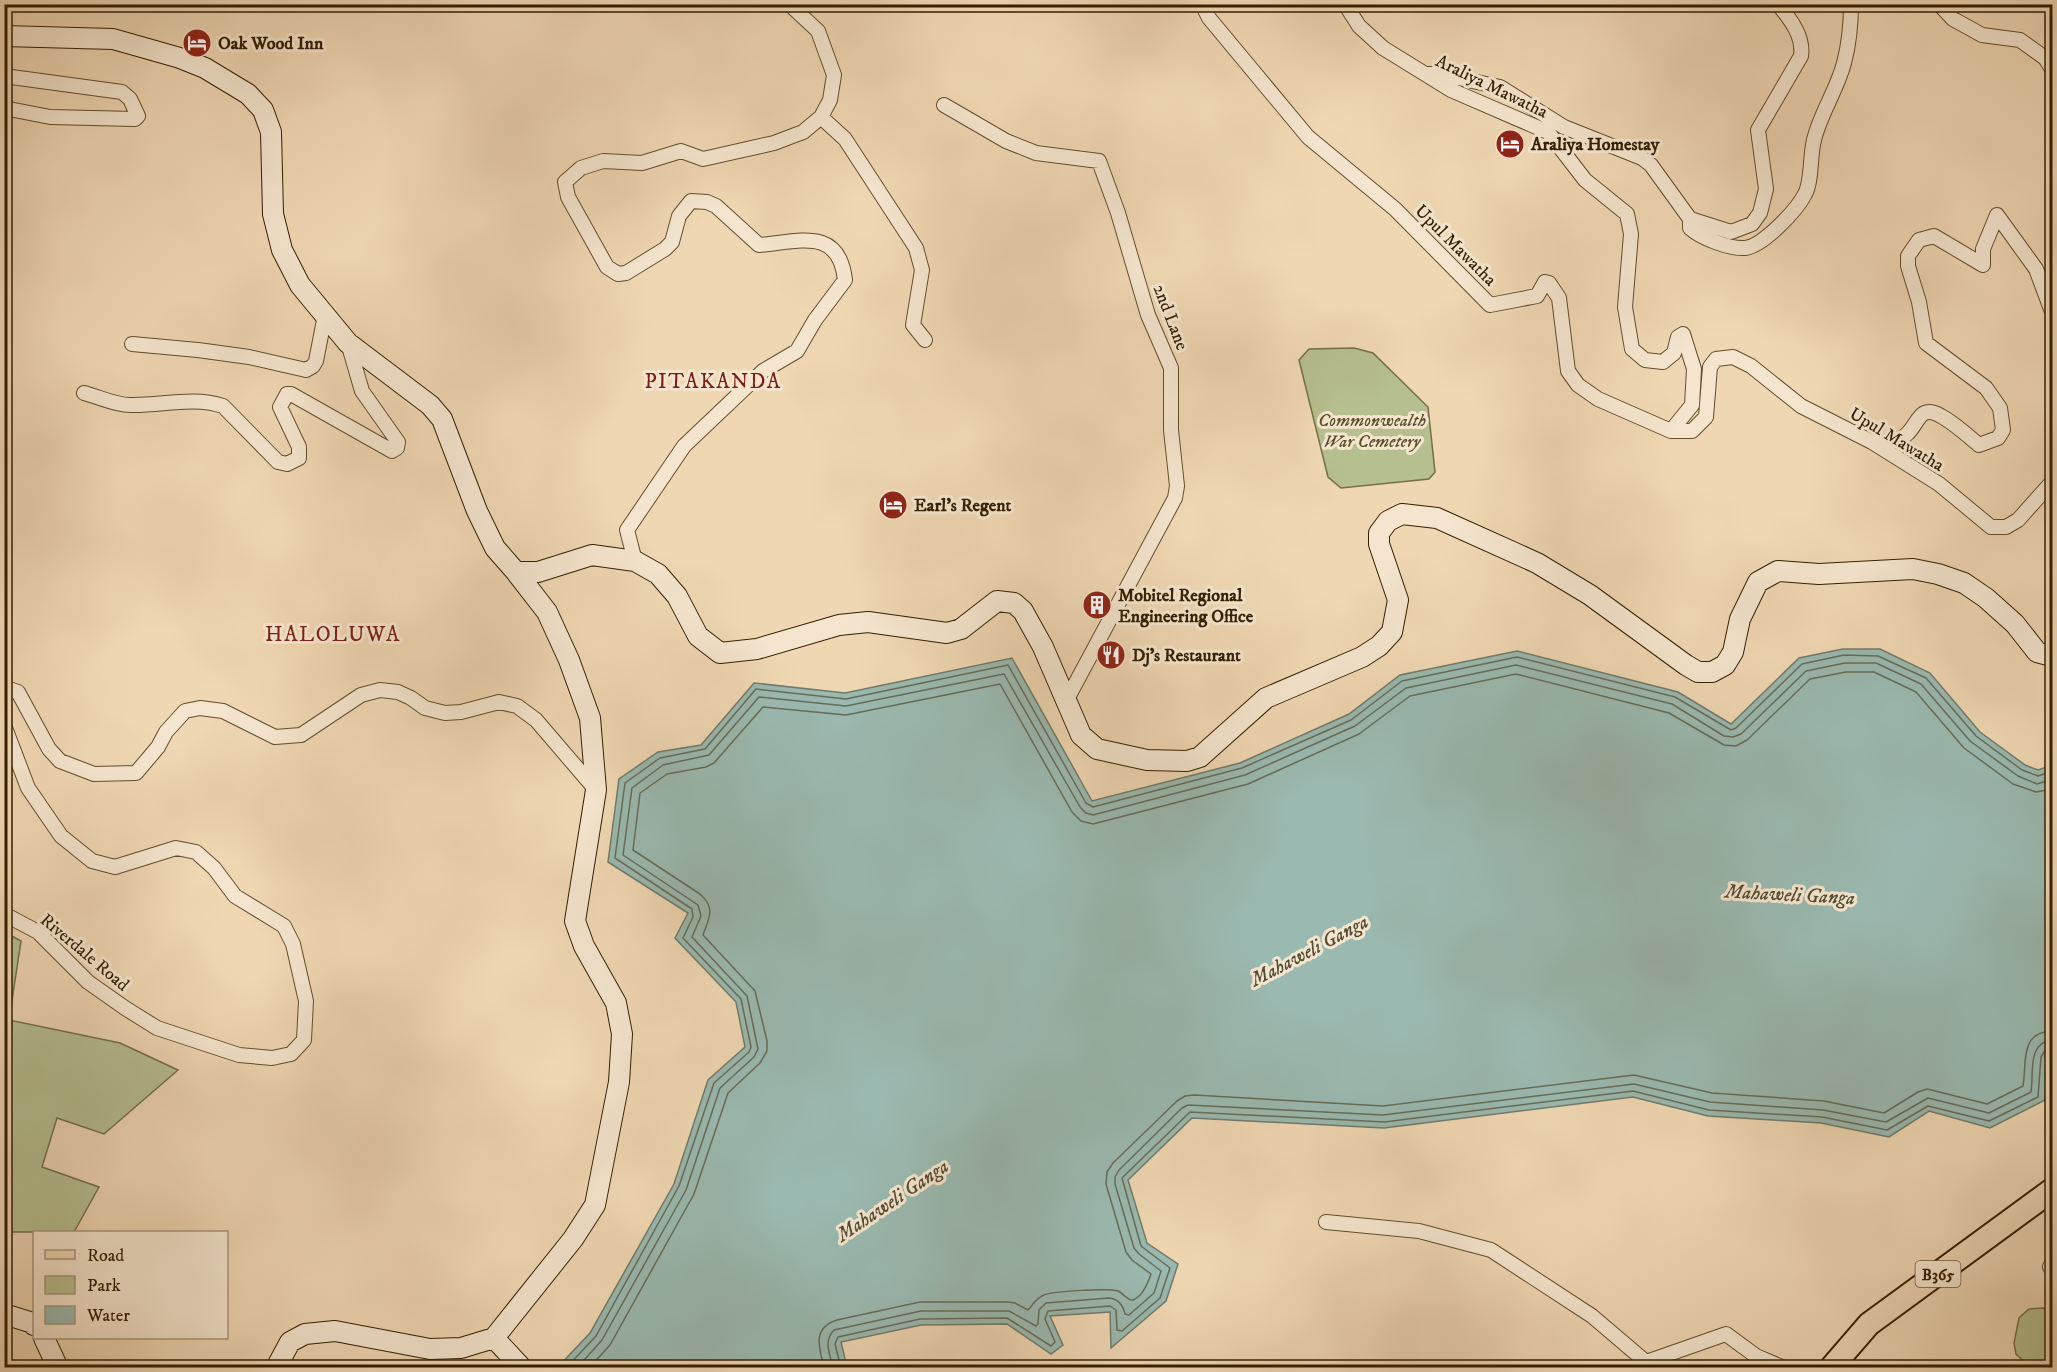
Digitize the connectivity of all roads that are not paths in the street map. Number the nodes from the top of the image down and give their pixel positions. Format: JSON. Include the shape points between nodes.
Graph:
{"nodes":[{"id":1,"x":789,"y":4,"type":"edge"},
{"id":2,"x":1202,"y":4,"type":"edge"},
{"id":3,"x":1345,"y":4,"type":"edge"},
{"id":4,"x":1778,"y":4,"type":"edge"},
{"id":5,"x":1851,"y":4,"type":"edge"},
{"id":6,"x":1939,"y":4,"type":"edge"},
{"id":7,"x":4,"y":36,"type":"edge"},
{"id":8,"x":2052,"y":69,"type":"edge"},
{"id":9,"x":1426,"y":74,"type":"junction"},
{"id":10,"x":4,"y":76,"type":"edge"},
{"id":11,"x":944,"y":105,"type":"dead end"},
{"id":12,"x":4,"y":108,"type":"edge"},
{"id":13,"x":820,"y":117,"type":"junction"},
{"id":14,"x":1690,"y":219,"type":"junction"},
{"id":15,"x":2052,"y":312,"type":"edge"},
{"id":16,"x":325,"y":315,"type":"junction"},
{"id":17,"x":925,"y":340,"type":"dead end"},
{"id":18,"x":348,"y":343,"type":"junction"},
{"id":19,"x":132,"y":344,"type":"dead end"},
{"id":20,"x":84,"y":393,"type":"dead end"},
{"id":21,"x":1671,"y":431,"type":"junction"},
{"id":22,"x":1872,"y":442,"type":"junction"},
{"id":23,"x":2052,"y":482,"type":"edge"},
{"id":24,"x":635,"y":561,"type":"junction"},
{"id":25,"x":516,"y":572,"type":"junction"},
{"id":26,"x":2052,"y":656,"type":"edge"},
{"id":27,"x":4,"y":692,"type":"edge"},
{"id":28,"x":1065,"y":703,"type":"junction"},
{"id":29,"x":4,"y":725,"type":"edge"},
{"id":30,"x":596,"y":790,"type":"junction"},
{"id":31,"x":4,"y":914,"type":"edge"},
{"id":32,"x":2052,"y":1190,"type":"edge"},
{"id":33,"x":1326,"y":1222,"type":"dead end"},
{"id":34,"x":4,"y":1314,"type":"edge"},
{"id":35,"x":33,"y":1323,"type":"edge"},
{"id":36,"x":494,"y":1338,"type":"junction"},
{"id":37,"x":44,"y":1339,"type":"edge"},
{"id":38,"x":1751,"y":1362,"type":"edge"},
{"id":39,"x":58,"y":1368,"type":"edge"},
{"id":40,"x":276,"y":1368,"type":"edge"},
{"id":41,"x":522,"y":1368,"type":"edge"},
{"id":42,"x":1784,"y":1368,"type":"edge"},
{"id":43,"x":1831,"y":1368,"type":"edge"}],
"edges":[{"from":1,"to":13,"type":"street","via":[[818,31],[834,75],[830,100]]},
{"from":2,"to":21,"type":"street","name":"Upul Mawatha","via":[[1209,18],[1308,137],[1395,210],[1490,305],[1537,296],[1545,282],[1549,283],[1559,298],[1568,371],[1578,385],[1598,399]]},
{"from":3,"to":9,"type":"street","name":"Araliya Mawatha","via":[[1359,26],[1383,48]]},
{"from":4,"to":14,"type":"street","via":[[1803,44],[1801,56],[1758,130],[1766,189],[1760,213],[1752,224],[1731,232]]},
{"from":5,"to":14,"type":"street","via":[[1844,64],[1814,139],[1806,193],[1762,240],[1746,248],[1717,243],[1696,233],[1690,228]]},
{"from":6,"to":8,"type":"street","via":[[1953,19],[1982,35],[2020,40],[2045,58]]},
{"from":7,"to":16,"type":"street","via":[[113,39],[205,68],[248,94],[263,110],[271,132],[273,214],[282,250],[300,285]]},
{"from":9,"to":14,"type":"street","via":[[1500,87],[1564,127],[1642,158]]},
{"from":9,"to":21,"type":"street","name":"Araliya Mawatha","via":[[1451,90],[1548,132],[1585,180],[1627,214],[1631,234],[1625,307],[1632,349],[1645,360],[1663,362],[1674,353],[1683,334],[1694,369],[1692,405]]},
{"from":10,"to":12,"type":"street","via":[[122,92],[138,116],[50,117]]},
{"from":11,"to":28,"type":"street","name":"2nd Lane","via":[[1006,141],[1036,153],[1099,161],[1148,315],[1171,368],[1175,498]]},
{"from":13,"to":17,"type":"street","via":[[845,139],[916,248],[922,270],[913,325]]},
{"from":13,"to":24,"type":"street","via":[[803,132],[774,143],[703,159],[681,151],[642,163],[603,161],[581,168],[565,182],[568,197],[607,267],[618,274],[626,273],[672,242],[679,216],[691,201],[716,206],[759,245],[816,240],[832,246],[844,266],[845,280],[797,351],[763,371],[684,446],[627,530]]},
{"from":15,"to":22,"type":"street","via":[[2036,269],[1997,215],[1983,249],[1983,265],[1934,236],[1919,240],[1908,256],[1908,266],[1926,343],[1986,388],[2000,408],[2003,430],[1998,438],[1979,445],[1940,415],[1928,412],[1917,417],[1908,433],[1893,442]]},
{"from":16,"to":18,"type":"street"},
{"from":16,"to":19,"type":"street","via":[[316,361],[306,370],[249,357]]},
{"from":18,"to":20,"type":"street","via":[[362,391],[398,442],[392,451],[291,394],[287,394],[280,407],[300,453],[287,464],[278,462],[223,406],[182,400],[131,405]]},
{"from":18,"to":25,"type":"street","via":[[430,405],[442,419],[477,512],[495,548]]},
{"from":21,"to":22,"type":"street","name":"Upul Mawatha","via":[[1692,431],[1706,417],[1710,367],[1716,359],[1732,357],[1751,366],[1801,406]]},
{"from":22,"to":23,"type":"street","name":"Upul Mawatha","via":[[1939,484],[1991,527],[2006,527],[2018,520]]},
{"from":24,"to":25,"type":"street","via":[[592,555],[538,572]]},
{"from":24,"to":28,"type":"street","via":[[658,574],[677,596],[698,636],[720,652],[757,649],[839,625],[868,622],[947,633],[961,629],[998,601],[1014,603],[1023,611],[1043,647]]},
{"from":25,"to":30,"type":"street","via":[[548,612],[569,660],[590,718]]},
{"from":26,"to":28,"type":"street","via":[[2037,652],[2015,624],[1986,598],[1964,583],[1946,577],[1913,569],[1819,574],[1778,571],[1758,582],[1740,619],[1733,652],[1725,665],[1712,672],[1698,672],[1590,594],[1537,563],[1437,518],[1402,513],[1388,521],[1379,533],[1379,544],[1398,600],[1392,632],[1362,657],[1266,698],[1200,757],[1187,761],[1147,760],[1097,749],[1081,735]]},
{"from":27,"to":30,"type":"street","via":[[18,692],[49,749],[60,761],[94,774],[136,774],[185,711],[200,708],[223,711],[275,737],[301,735],[361,695],[380,690],[398,692],[425,708],[445,713],[499,702],[517,706],[536,720]]},
{"from":29,"to":31,"type":"street","name":"Riverdale Road","via":[[28,788],[61,836],[92,861],[115,867],[176,848],[196,852],[235,896],[284,926],[293,944],[306,1001],[304,1041],[291,1054],[272,1058],[239,1055],[157,1028],[88,982],[38,932]]},
{"from":30,"to":36,"type":"street","via":[[575,921],[584,946],[616,1003],[622,1034],[619,1082],[595,1205],[573,1239]]},
{"from":32,"to":43,"type":"main road","number":"B365","via":[[1869,1324]]},
{"from":33,"to":38,"type":"street","via":[[1419,1231],[1491,1250],[1592,1316],[1646,1362],[1726,1334]]},
{"from":34,"to":35,"type":"street"},
{"from":36,"to":40,"type":"street","via":[[461,1348],[430,1349],[336,1331],[305,1334],[290,1342]]},
{"from":36,"to":41,"type":"street"},
{"from":37,"to":39,"type":"street"},
{"from":38,"to":42,"type":"street"}]}
